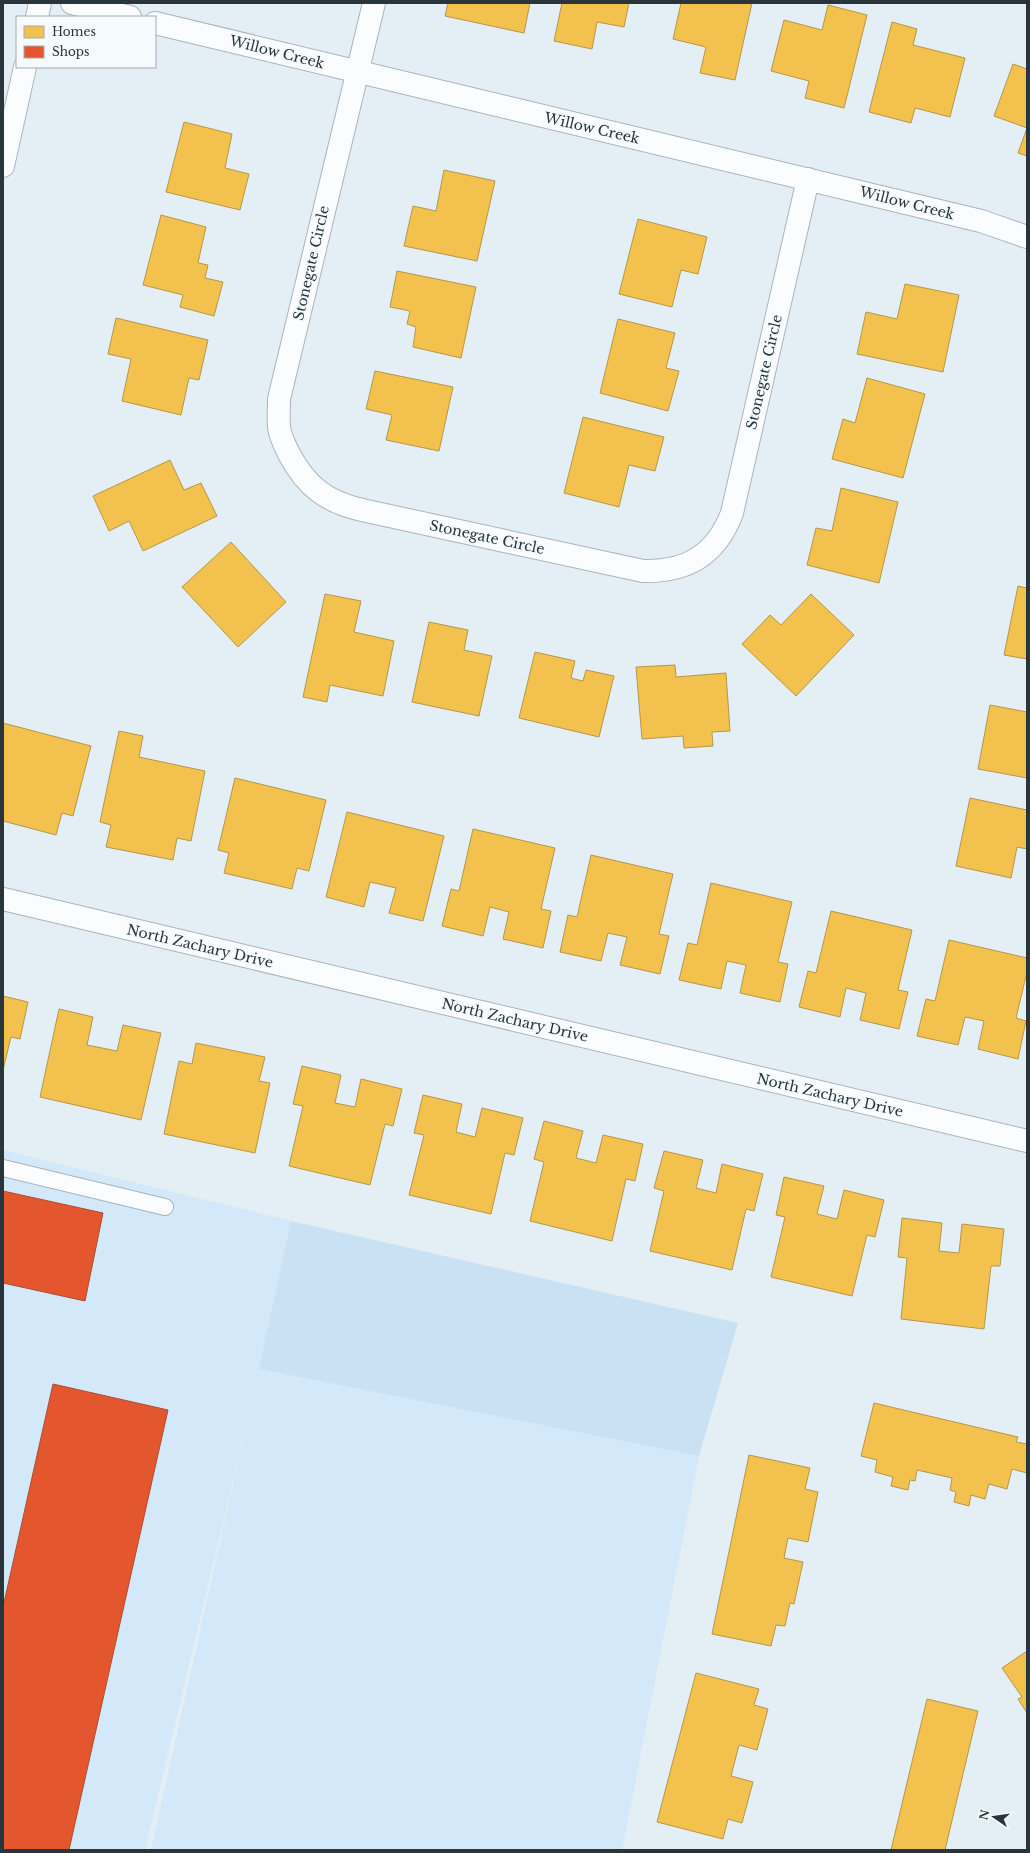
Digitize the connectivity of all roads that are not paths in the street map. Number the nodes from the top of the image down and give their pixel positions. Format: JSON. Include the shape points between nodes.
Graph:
{"nodes":[{"id":1,"x":40,"y":3,"type":"edge"},
{"id":2,"x":72,"y":3,"type":"edge"},
{"id":3,"x":374,"y":3,"type":"edge"},
{"id":4,"x":37,"y":16,"type":"edge"},
{"id":5,"x":126,"y":16,"type":"edge"},
{"id":6,"x":156,"y":23,"type":"edge"},
{"id":7,"x":26,"y":68,"type":"edge"},
{"id":8,"x":357,"y":71,"type":"junction"},
{"id":9,"x":3,"y":166,"type":"edge"},
{"id":10,"x":808,"y":179,"type":"junction"},
{"id":11,"x":1027,"y":237,"type":"edge"},
{"id":12,"x":3,"y":900,"type":"edge"},
{"id":13,"x":1027,"y":1141,"type":"edge"},
{"id":14,"x":3,"y":1168,"type":"edge"},
{"id":15,"x":165,"y":1207,"type":"dead end"}],
"edges":[{"from":1,"to":4,"type":"street"},
{"from":2,"to":5,"type":"street"},
{"from":3,"to":8,"type":"street","name":"Stonegate Circle"},
{"from":6,"to":8,"type":"street","name":"Willow Creek"},
{"from":7,"to":9,"type":"street"},
{"from":8,"to":10,"type":"street","name":"Willow Creek"},
{"from":8,"to":10,"type":"street","name":"Stonegate Circle","via":[[279,399],[279,428],[283,443],[298,472],[336,502],[357,509],[643,570],[674,569],[701,557],[711,549],[727,526],[732,513]]},
{"from":10,"to":11,"type":"street","name":"Willow Creek","via":[[981,221]]},
{"from":12,"to":13,"type":"street","name":"North Zachary Drive"},
{"from":14,"to":15,"type":"lane"}]}
